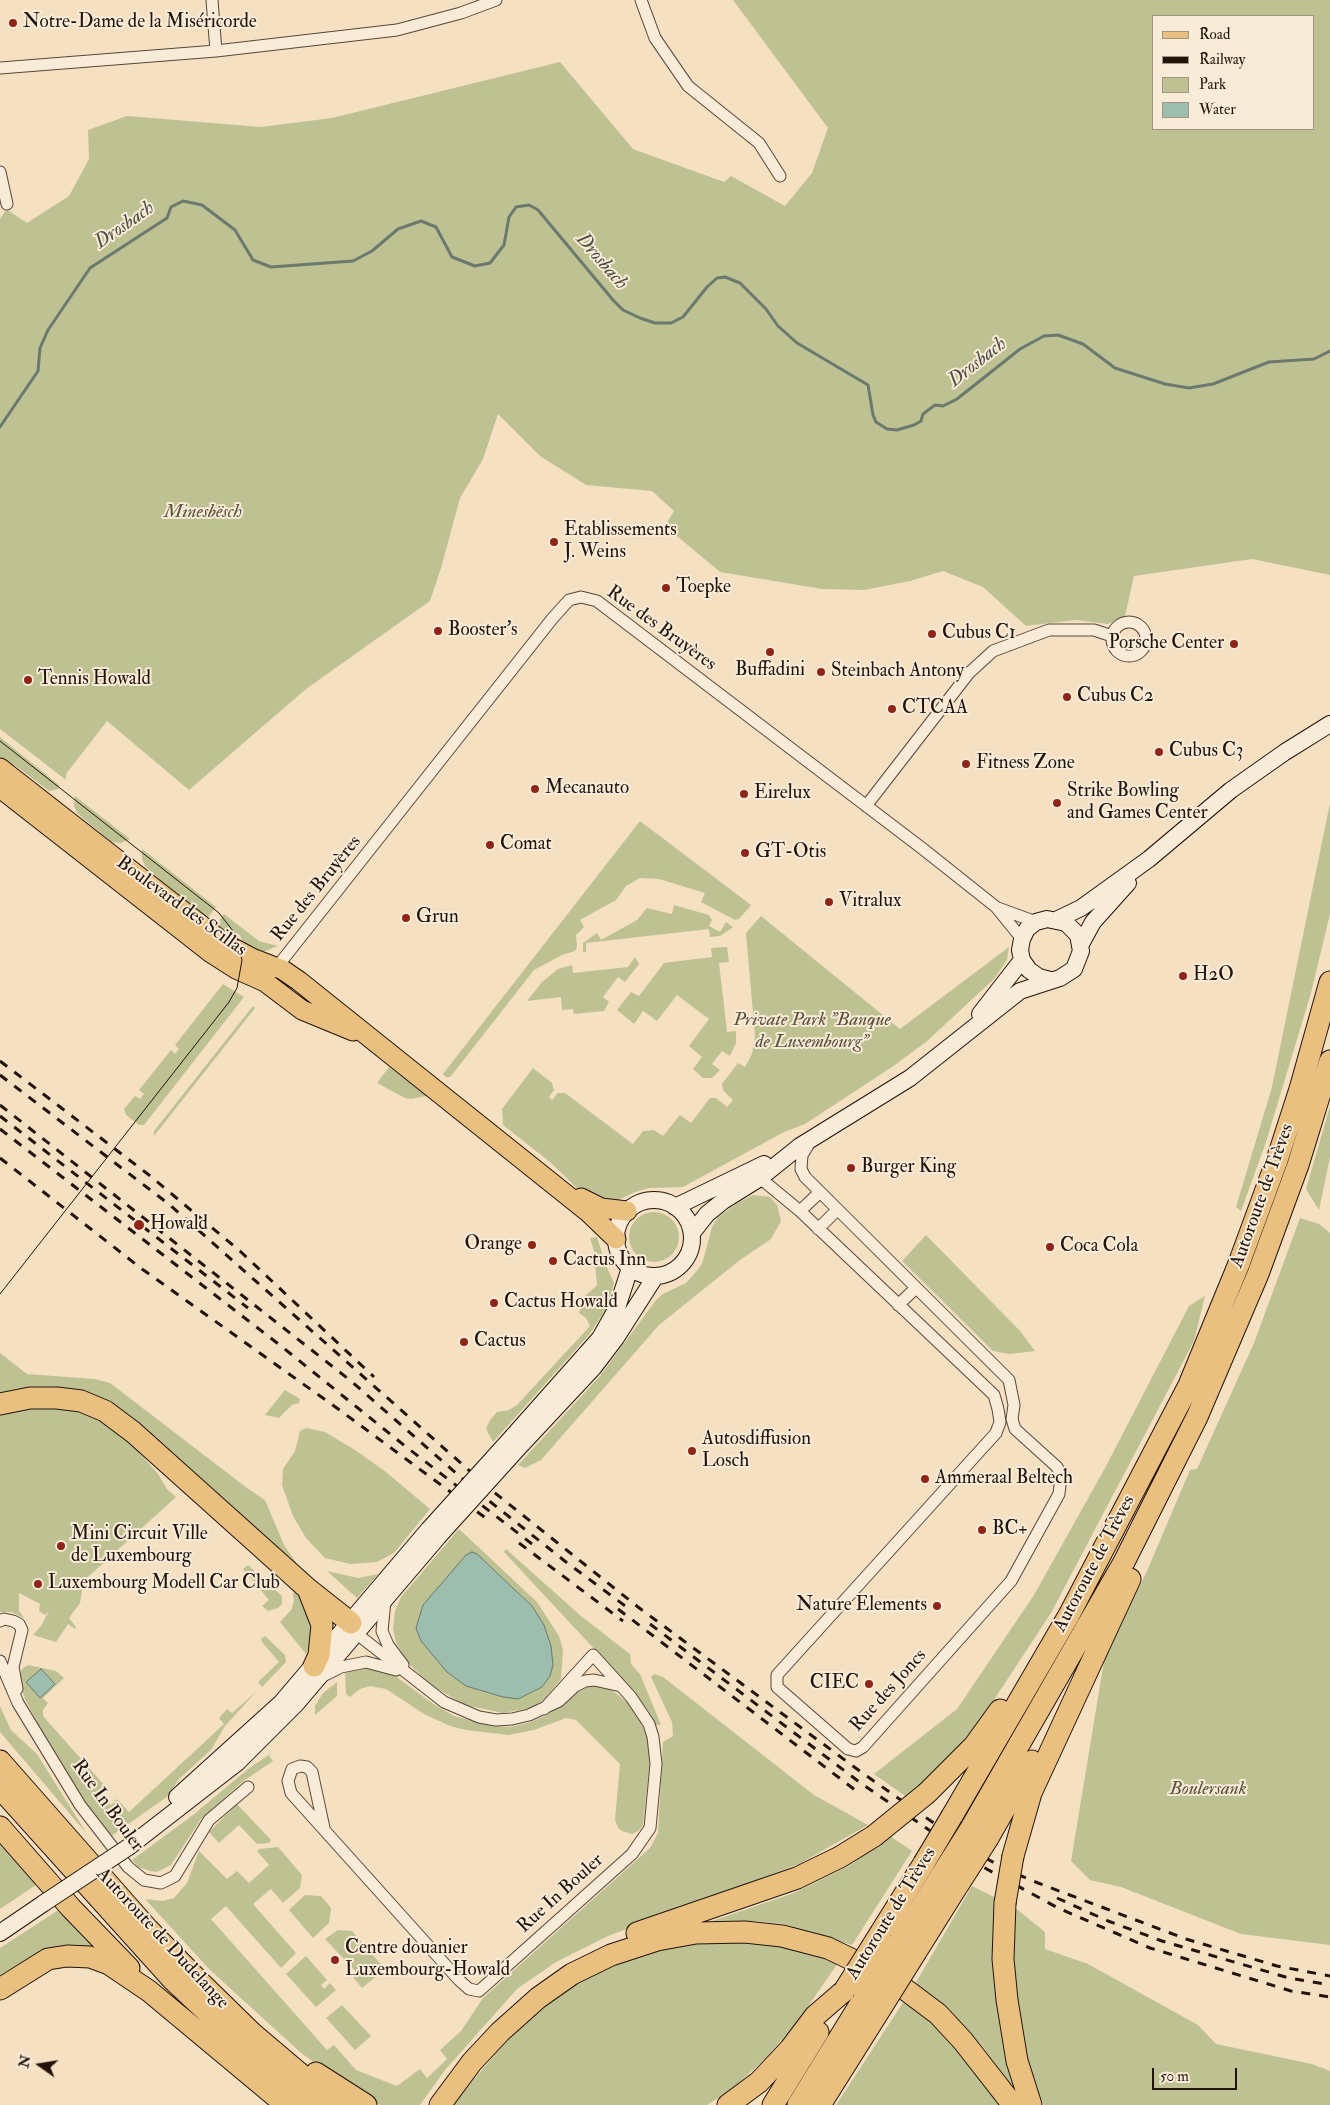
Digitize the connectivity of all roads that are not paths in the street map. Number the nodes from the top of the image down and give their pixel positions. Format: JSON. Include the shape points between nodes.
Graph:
{"nodes":[{"id":1,"x":212,"y":0,"type":"edge"},
{"id":2,"x":496,"y":0,"type":"edge"},
{"id":3,"x":641,"y":0,"type":"edge"},
{"id":4,"x":216,"y":51,"type":"junction"},
{"id":5,"x":0,"y":68,"type":"edge"},
{"id":6,"x":0,"y":172,"type":"edge"},
{"id":7,"x":780,"y":176,"type":"dead end"},
{"id":8,"x":7,"y":204,"type":"dead end"},
{"id":9,"x":1112,"y":636,"type":"dead end"},
{"id":10,"x":1330,"y":724,"type":"edge"},
{"id":11,"x":0,"y":768,"type":"edge"},
{"id":12,"x":0,"y":788,"type":"edge"},
{"id":13,"x":866,"y":806,"type":"junction"},
{"id":14,"x":1149,"y":859,"type":"junction"},
{"id":15,"x":996,"y":907,"type":"junction"},
{"id":16,"x":1058,"y":919,"type":"junction"},
{"id":17,"x":1036,"y":922,"type":"junction"},
{"id":18,"x":1022,"y":939,"type":"junction"},
{"id":19,"x":1081,"y":944,"type":"junction"},
{"id":20,"x":1022,"y":960,"type":"junction"},
{"id":21,"x":277,"y":968,"type":"junction"},
{"id":22,"x":1050,"y":980,"type":"junction"},
{"id":23,"x":265,"y":982,"type":"junction"},
{"id":24,"x":1330,"y":982,"type":"edge"},
{"id":25,"x":367,"y":1036,"type":"junction"},
{"id":26,"x":957,"y":1040,"type":"junction"},
{"id":27,"x":1330,"y":1061,"type":"edge"},
{"id":28,"x":806,"y":1142,"type":"junction"},
{"id":29,"x":530,"y":1166,"type":"junction"},
{"id":30,"x":760,"y":1178,"type":"junction"},
{"id":31,"x":819,"y":1193,"type":"junction"},
{"id":32,"x":675,"y":1207,"type":"junction"},
{"id":33,"x":837,"y":1210,"type":"junction"},
{"id":34,"x":627,"y":1211,"type":"junction"},
{"id":35,"x":800,"y":1211,"type":"junction"},
{"id":36,"x":818,"y":1229,"type":"junction"},
{"id":37,"x":692,"y":1233,"type":"junction"},
{"id":38,"x":616,"y":1239,"type":"junction"},
{"id":39,"x":630,"y":1268,"type":"junction"},
{"id":40,"x":655,"y":1276,"type":"junction"},
{"id":41,"x":916,"y":1288,"type":"junction"},
{"id":42,"x":898,"y":1305,"type":"junction"},
{"id":43,"x":1236,"y":1331,"type":"junction"},
{"id":44,"x":1009,"y":1380,"type":"junction"},
{"id":45,"x":994,"y":1395,"type":"junction"},
{"id":46,"x":0,"y":1404,"type":"edge"},
{"id":47,"x":518,"y":1440,"type":"junction"},
{"id":48,"x":433,"y":1533,"type":"junction"},
{"id":49,"x":308,"y":1588,"type":"junction"},
{"id":50,"x":387,"y":1596,"type":"junction"},
{"id":51,"x":1069,"y":1615,"type":"junction"},
{"id":52,"x":0,"y":1621,"type":"edge"},
{"id":53,"x":354,"y":1629,"type":"junction"},
{"id":54,"x":1093,"y":1655,"type":"junction"},
{"id":55,"x":0,"y":1661,"type":"edge"},
{"id":56,"x":317,"y":1672,"type":"junction"},
{"id":57,"x":416,"y":1680,"type":"junction"},
{"id":58,"x":621,"y":1686,"type":"junction"},
{"id":59,"x":544,"y":1709,"type":"junction"},
{"id":60,"x":31,"y":1723,"type":"junction"},
{"id":61,"x":0,"y":1760,"type":"edge"},
{"id":62,"x":248,"y":1787,"type":"dead end"},
{"id":63,"x":0,"y":1788,"type":"edge"},
{"id":64,"x":324,"y":1828,"type":"junction"},
{"id":65,"x":980,"y":1833,"type":"junction"},
{"id":66,"x":5,"y":1834,"type":"edge"},
{"id":67,"x":41,"y":1900,"type":"junction"},
{"id":68,"x":0,"y":1922,"type":"edge"},
{"id":69,"x":0,"y":1933,"type":"edge"},
{"id":70,"x":899,"y":1942,"type":"junction"},
{"id":71,"x":0,"y":1989,"type":"edge"},
{"id":72,"x":149,"y":1991,"type":"junction"},
{"id":73,"x":844,"y":1991,"type":"junction"},
{"id":74,"x":873,"y":2003,"type":"junction"},
{"id":75,"x":252,"y":2033,"type":"junction"},
{"id":76,"x":281,"y":2103,"type":"edge"},
{"id":77,"x":435,"y":2104,"type":"edge"},
{"id":78,"x":312,"y":2105,"type":"edge"},
{"id":79,"x":337,"y":2105,"type":"edge"},
{"id":80,"x":366,"y":2105,"type":"edge"},
{"id":81,"x":728,"y":2105,"type":"edge"},
{"id":82,"x":773,"y":2105,"type":"edge"},
{"id":83,"x":798,"y":2105,"type":"edge"},
{"id":84,"x":820,"y":2105,"type":"edge"},
{"id":85,"x":1013,"y":2105,"type":"edge"},
{"id":86,"x":1031,"y":2105,"type":"edge"}],
"edges":[{"from":1,"to":4,"type":"street"},
{"from":2,"to":4,"type":"street","via":[[398,30]]},
{"from":3,"to":7,"type":"street","via":[[655,38],[688,86],[759,143]]},
{"from":4,"to":5,"type":"street"},
{"from":6,"to":8,"type":"street"},
{"from":9,"to":13,"type":"street","via":[[1084,629],[1049,630],[993,651],[969,673]]},
{"from":10,"to":14,"type":"main road","via":[[1231,790]]},
{"from":11,"to":21,"type":"main road","name":"Boulevard des Scillas","via":[[224,943]]},
{"from":12,"to":23,"type":"main road","name":"Boulevard des Scillas","via":[[211,954]]},
{"from":13,"to":15,"type":"street","name":"Rue des Bruyères"},
{"from":13,"to":21,"type":"street","name":"Rue des Bruyères","via":[[597,601],[581,597],[569,600]]},
{"from":14,"to":16,"type":"main road","via":[[1081,908]]},
{"from":14,"to":19,"type":"main road","via":[[1093,922]]},
{"from":15,"to":17,"type":"street"},
{"from":15,"to":18,"type":"street"},
{"from":16,"to":17,"type":"main road"},
{"from":16,"to":19,"type":"main road","via":[[1073,928]]},
{"from":17,"to":18,"type":"main road"},
{"from":18,"to":20,"type":"main road"},
{"from":19,"to":22,"type":"main road","via":[[1080,957],[1074,969]]},
{"from":20,"to":22,"type":"main road","via":[[1034,974]]},
{"from":20,"to":26,"type":"main road","via":[[1009,980]]},
{"from":21,"to":23,"type":"street","name":"Rue des Bruyères"},
{"from":21,"to":25,"type":"main road","name":"Boulevard des Scillas","via":[[299,981]]},
{"from":22,"to":26,"type":"main road","via":[[1020,992]]},
{"from":23,"to":25,"type":"main road","name":"Boulevard des Scillas","via":[[302,1010]]},
{"from":24,"to":51,"type":"highway","name":"Autoroute de Trèves","via":[[1277,1160],[1206,1346]]},
{"from":25,"to":29,"type":"main road","name":"Boulevard des Scillas"},
{"from":26,"to":28,"type":"main road","via":[[910,1078]]},
{"from":27,"to":43,"type":"highway","name":"Autoroute de Trèves","via":[[1298,1165]]},
{"from":28,"to":30,"type":"main road"},
{"from":28,"to":31,"type":"street","via":[[801,1169]]},
{"from":28,"to":32,"type":"main road"},
{"from":29,"to":34,"type":"main road","name":"Boulevard des Scillas","via":[[592,1204]]},
{"from":29,"to":38,"type":"main road","name":"Boulevard des Scillas"},
{"from":30,"to":35,"type":"street"},
{"from":30,"to":37,"type":"main road","via":[[723,1201]]},
{"from":31,"to":33,"type":"street"},
{"from":31,"to":35,"type":"street"},
{"from":32,"to":34,"type":"main road","via":[[663,1201],[650,1200]]},
{"from":32,"to":37,"type":"main road","via":[[683,1214]]},
{"from":33,"to":36,"type":"street"},
{"from":33,"to":41,"type":"street"},
{"from":34,"to":38,"type":"main road","via":[[621,1219]]},
{"from":35,"to":36,"type":"street"},
{"from":36,"to":42,"type":"street"},
{"from":37,"to":40,"type":"main road","via":[[687,1258],[668,1274]]},
{"from":38,"to":39,"type":"main road","via":[[622,1260]]},
{"from":39,"to":40,"type":"main road"},
{"from":39,"to":47,"type":"main road","via":[[617,1308],[600,1338]]},
{"from":40,"to":47,"type":"main road","via":[[594,1367]]},
{"from":41,"to":42,"type":"street"},
{"from":41,"to":44,"type":"street"},
{"from":42,"to":45,"type":"street"},
{"from":43,"to":54,"type":"highway","via":[[1207,1417]]},
{"from":43,"to":65,"type":"highway","name":"Autoroute de Trèves","via":[[1177,1460]]},
{"from":44,"to":45,"type":"street"},
{"from":44,"to":45,"type":"street","name":"Rue des Joncs","via":[[1014,1429],[1057,1468],[1061,1476],[1059,1494],[1011,1581],[863,1747],[856,1751],[848,1749],[777,1687],[777,1675],[996,1433],[1000,1422]]},
{"from":46,"to":49,"type":"highway","via":[[30,1398],[56,1398],[106,1411]]},
{"from":47,"to":48,"type":"main road","bridge":true},
{"from":48,"to":50,"type":"main road"},
{"from":48,"to":53,"type":"main road","via":[[394,1567]]},
{"from":49,"to":53,"type":"highway"},
{"from":49,"to":56,"type":"highway","via":[[322,1626]]},
{"from":50,"to":53,"type":"main road"},
{"from":50,"to":57,"type":"street","via":[[382,1623],[384,1636]]},
{"from":51,"to":70,"type":"highway","name":"Autoroute de Trèves","bridge":true,"via":[[924,1863]]},
{"from":51,"to":77,"type":"highway","bridge":true,"via":[[974,1746],[927,1793],[874,1836],[797,1878],[582,1956],[530,1990],[490,2027],[464,2056]]},
{"from":52,"to":60,"type":"street","name":"Rue In Bouler","via":[[9,1620],[21,1627],[13,1676]]},
{"from":53,"to":56,"type":"main road"},
{"from":53,"to":57,"type":"street"},
{"from":54,"to":65,"type":"highway"},
{"from":54,"to":86,"type":"highway","bridge":true,"via":[[1031,1793],[1013,1856],[1006,1903],[1003,1959],[1007,2000],[1017,2060]]},
{"from":55,"to":60,"type":"street","name":"Rue In Bouler","via":[[18,1703]]},
{"from":56,"to":57,"type":"street","via":[[366,1662],[391,1668]]},
{"from":56,"to":67,"type":"main road","via":[[127,1842]]},
{"from":57,"to":59,"type":"street","via":[[444,1702],[478,1717],[512,1719]]},
{"from":58,"to":59,"type":"street","via":[[585,1681]]},
{"from":58,"to":59,"type":"street","name":"Rue In Bouler","via":[[593,1655]]},
{"from":58,"to":64,"type":"street","name":"Rue In Bouler","via":[[642,1712],[653,1737],[656,1764],[650,1828],[632,1854],[479,1991],[469,1990],[459,1980]]},
{"from":60,"to":62,"type":"street","name":"Rue In Bouler","via":[[80,1805],[102,1835],[132,1870],[153,1883],[175,1876],[209,1820]]},
{"from":61,"to":75,"type":"highway","name":"Autoroute de Dudelange","via":[[148,1928]]},
{"from":63,"to":78,"type":"highway","name":"Autoroute de Dudelange","via":[[172,1979],[271,2072]]},
{"from":64,"to":64,"type":"street","name":"Rue In Bouler","via":[[312,1772],[307,1767],[292,1769],[288,1781],[291,1793]]},
{"from":65,"to":70,"type":"highway","bridge":true,"via":[[950,1880]]},
{"from":66,"to":72,"type":"highway"},
{"from":67,"to":68,"type":"main road"},
{"from":67,"to":69,"type":"main road"},
{"from":70,"to":73,"type":"highway","name":"Autoroute de Trèves","bridge":true},
{"from":70,"to":74,"type":"highway","bridge":true},
{"from":71,"to":72,"type":"highway","via":[[48,1959],[67,1956],[90,1957],[108,1964]]},
{"from":72,"to":76,"type":"highway"},
{"from":73,"to":81,"type":"highway","via":[[815,2016],[759,2082]]},
{"from":73,"to":82,"type":"highway","name":"Autoroute de Trèves"},
{"from":74,"to":83,"type":"highway","name":"Autoroute de Trèves"},
{"from":74,"to":84,"type":"highway"},
{"from":75,"to":79,"type":"highway","name":"Autoroute de Dudelange"},
{"from":75,"to":80,"type":"highway"},
{"from":77,"to":85,"type":"highway","via":[[500,2032],[538,1998],[572,1974],[611,1955],[657,1940],[696,1933],[745,1932],[782,1936],[828,1948],[890,1978],[938,2014],[964,2041]]}]}
